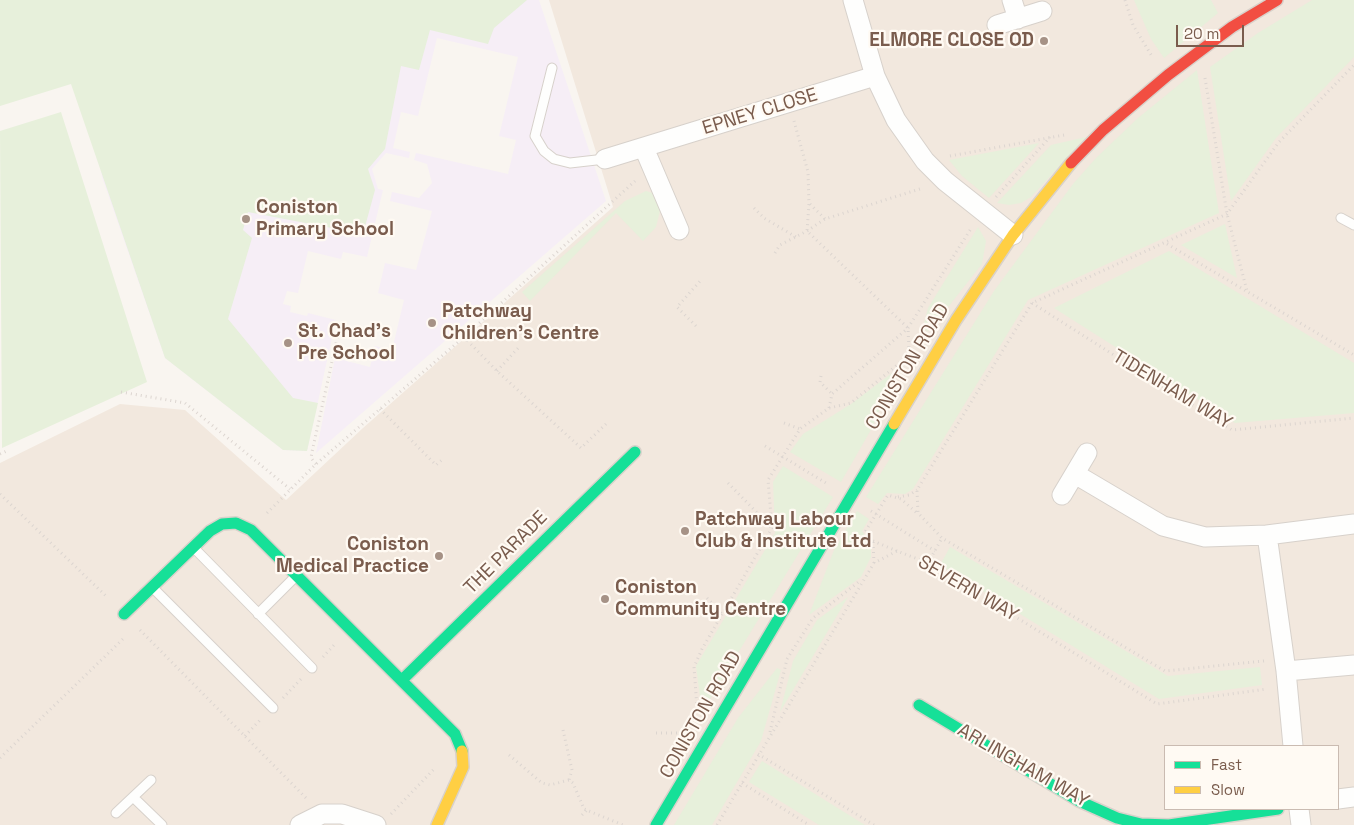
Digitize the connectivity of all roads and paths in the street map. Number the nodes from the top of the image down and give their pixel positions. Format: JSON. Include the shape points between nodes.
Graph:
{"nodes":[{"id":1,"x":853,"y":0,"type":"edge"},
{"id":2,"x":1012,"y":0,"type":"edge"},
{"id":3,"x":1125,"y":0,"type":"edge"},
{"id":4,"x":1276,"y":0,"type":"edge"},
{"id":5,"x":1042,"y":11,"type":"dead end"},
{"id":6,"x":1018,"y":19,"type":"junction"},
{"id":7,"x":997,"y":26,"type":"dead end"},
{"id":8,"x":1200,"y":51,"type":"junction"},
{"id":9,"x":1354,"y":65,"type":"edge"},
{"id":10,"x":552,"y":68,"type":"dead end"},
{"id":11,"x":1168,"y":75,"type":"junction"},
{"id":12,"x":875,"y":76,"type":"junction"},
{"id":13,"x":790,"y":103,"type":"junction"},
{"id":14,"x":1067,"y":135,"type":"dead end"},
{"id":15,"x":1050,"y":137,"type":"junction"},
{"id":16,"x":644,"y":148,"type":"junction"},
{"id":17,"x":605,"y":159,"type":"joint"},
{"id":18,"x":924,"y":161,"type":"junction"},
{"id":19,"x":651,"y":167,"type":"junction"},
{"id":20,"x":945,"y":182,"type":"junction"},
{"id":21,"x":810,"y":204,"type":"junction"},
{"id":22,"x":754,"y":208,"type":"dead end"},
{"id":23,"x":982,"y":212,"type":"junction"},
{"id":24,"x":1227,"y":214,"type":"junction"},
{"id":25,"x":1342,"y":218,"type":"dead end"},
{"id":26,"x":825,"y":219,"type":"junction"},
{"id":27,"x":1354,"y":225,"type":"edge"},
{"id":28,"x":679,"y":230,"type":"dead end"},
{"id":29,"x":807,"y":231,"type":"junction"},
{"id":30,"x":1013,"y":236,"type":"junction"},
{"id":31,"x":796,"y":237,"type":"junction"},
{"id":32,"x":1167,"y":243,"type":"junction"},
{"id":33,"x":775,"y":253,"type":"dead end"},
{"id":34,"x":701,"y":280,"type":"dead end"},
{"id":35,"x":1247,"y":291,"type":"junction"},
{"id":36,"x":1032,"y":303,"type":"junction"},
{"id":37,"x":341,"y":321,"type":"dead end"},
{"id":38,"x":696,"y":326,"type":"dead end"},
{"id":39,"x":908,"y":328,"type":"junction"},
{"id":40,"x":464,"y":337,"type":"junction"},
{"id":41,"x":520,"y":346,"type":"dead end"},
{"id":42,"x":1354,"y":355,"type":"edge"},
{"id":43,"x":497,"y":371,"type":"junction"},
{"id":44,"x":821,"y":376,"type":"dead end"},
{"id":45,"x":121,"y":392,"type":"dead end"},
{"id":46,"x":832,"y":394,"type":"junction"},
{"id":47,"x":829,"y":408,"type":"junction"},
{"id":48,"x":380,"y":409,"type":"junction"},
{"id":49,"x":1354,"y":418,"type":"edge"},
{"id":50,"x":607,"y":423,"type":"dead end"},
{"id":51,"x":784,"y":424,"type":"dead end"},
{"id":52,"x":800,"y":429,"type":"junction"},
{"id":53,"x":765,"y":446,"type":"dead end"},
{"id":54,"x":9,"y":450,"type":"dead end"},
{"id":55,"x":635,"y":452,"type":"dead end"},
{"id":56,"x":1087,"y":453,"type":"dead end"},
{"id":57,"x":0,"y":454,"type":"edge"},
{"id":58,"x":783,"y":456,"type":"junction"},
{"id":59,"x":443,"y":459,"type":"dead end"},
{"id":60,"x":316,"y":464,"type":"junction"},
{"id":61,"x":1075,"y":474,"type":"junction"},
{"id":62,"x":728,"y":483,"type":"dead end"},
{"id":63,"x":826,"y":483,"type":"dead end"},
{"id":64,"x":290,"y":489,"type":"junction"},
{"id":65,"x":917,"y":490,"type":"junction"},
{"id":66,"x":0,"y":494,"type":"edge"},
{"id":67,"x":1062,"y":495,"type":"dead end"},
{"id":68,"x":897,"y":497,"type":"junction"},
{"id":69,"x":872,"y":511,"type":"dead end"},
{"id":70,"x":918,"y":513,"type":"junction"},
{"id":71,"x":876,"y":514,"type":"junction"},
{"id":72,"x":1354,"y":524,"type":"edge"},
{"id":73,"x":772,"y":528,"type":"junction"},
{"id":74,"x":251,"y":530,"type":"junction"},
{"id":75,"x":1267,"y":535,"type":"junction"},
{"id":76,"x":942,"y":538,"type":"junction"},
{"id":77,"x":873,"y":541,"type":"junction"},
{"id":78,"x":193,"y":547,"type":"junction"},
{"id":79,"x":897,"y":551,"type":"junction"},
{"id":80,"x":935,"y":551,"type":"junction"},
{"id":81,"x":928,"y":562,"type":"junction"},
{"id":82,"x":874,"y":563,"type":"junction"},
{"id":83,"x":297,"y":576,"type":"junction"},
{"id":84,"x":863,"y":579,"type":"junction"},
{"id":85,"x":152,"y":587,"type":"junction"},
{"id":86,"x":707,"y":598,"type":"dead end"},
{"id":87,"x":124,"y":614,"type":"junction"},
{"id":88,"x":258,"y":614,"type":"junction"},
{"id":89,"x":722,"y":615,"type":"junction"},
{"id":90,"x":467,"y":616,"type":"junction"},
{"id":91,"x":137,"y":626,"type":"junction"},
{"id":92,"x":476,"y":626,"type":"dead end"},
{"id":93,"x":350,"y":628,"type":"junction"},
{"id":94,"x":1354,"y":665,"type":"edge"},
{"id":95,"x":312,"y":668,"type":"junction"},
{"id":96,"x":1286,"y":672,"type":"junction"},
{"id":97,"x":402,"y":680,"type":"junction"},
{"id":98,"x":920,"y":705,"type":"dead end"},
{"id":99,"x":273,"y":708,"type":"junction"},
{"id":100,"x":562,"y":730,"type":"dead end"},
{"id":101,"x":710,"y":735,"type":"junction"},
{"id":102,"x":770,"y":735,"type":"junction"},
{"id":103,"x":245,"y":736,"type":"junction"},
{"id":104,"x":459,"y":742,"type":"junction"},
{"id":105,"x":1293,"y":745,"type":"edge"},
{"id":106,"x":758,"y":754,"type":"junction"},
{"id":107,"x":509,"y":755,"type":"dead end"},
{"id":108,"x":0,"y":758,"type":"edge"},
{"id":109,"x":150,"y":780,"type":"dead end"},
{"id":110,"x":569,"y":780,"type":"junction"},
{"id":111,"x":742,"y":783,"type":"junction"},
{"id":112,"x":133,"y":797,"type":"junction"},
{"id":113,"x":1354,"y":797,"type":"edge"},
{"id":114,"x":1339,"y":799,"type":"edge"},
{"id":115,"x":587,"y":810,"type":"junction"},
{"id":116,"x":1271,"y":810,"type":"edge"},
{"id":117,"x":1299,"y":810,"type":"edge"},
{"id":118,"x":116,"y":813,"type":"dead end"},
{"id":119,"x":322,"y":814,"type":"junction"},
{"id":120,"x":582,"y":815,"type":"dead end"},
{"id":121,"x":382,"y":822,"type":"edge"},
{"id":122,"x":162,"y":825,"type":"edge"},
{"id":123,"x":300,"y":825,"type":"edge"},
{"id":124,"x":437,"y":825,"type":"edge"},
{"id":125,"x":623,"y":825,"type":"edge"},
{"id":126,"x":656,"y":825,"type":"edge"},
{"id":127,"x":717,"y":825,"type":"edge"},
{"id":128,"x":809,"y":825,"type":"edge"},
{"id":129,"x":874,"y":825,"type":"edge"},
{"id":130,"x":1301,"y":825,"type":"edge"}],
"edges":[{"from":1,"to":12,"type":"street"},
{"from":2,"to":6,"type":"street"},
{"from":3,"to":11,"type":"path","via":[[1133,25],[1154,60]]},
{"from":4,"to":8,"type":"street","name":"CONISTON ROAD"},
{"from":5,"to":6,"type":"street"},
{"from":6,"to":7,"type":"street"},
{"from":8,"to":11,"type":"street","name":"CONISTON ROAD"},
{"from":8,"to":24,"type":"path"},
{"from":9,"to":24,"type":"path","via":[[1279,142]]},
{"from":10,"to":17,"type":"lane","via":[[535,136],[544,151],[554,158],[570,163]]},
{"from":11,"to":30,"type":"street","name":"CONISTON ROAD","via":[[1103,130]]},
{"from":12,"to":13,"type":"street","name":"EPNEY CLOSE"},
{"from":12,"to":18,"type":"street","via":[[896,120]]},
{"from":13,"to":16,"type":"street","name":"EPNEY CLOSE"},
{"from":13,"to":21,"type":"path","via":[[808,172]]},
{"from":14,"to":15,"type":"path"},
{"from":15,"to":18,"type":"path"},
{"from":15,"to":23,"type":"path"},
{"from":16,"to":17,"type":"street","name":"EPNEY CLOSE"},
{"from":16,"to":19,"type":"street"},
{"from":18,"to":20,"type":"street"},
{"from":19,"to":28,"type":"street"},
{"from":19,"to":40,"type":"path"},
{"from":20,"to":23,"type":"street"},
{"from":20,"to":26,"type":"path"},
{"from":21,"to":26,"type":"path"},
{"from":21,"to":29,"type":"path"},
{"from":22,"to":31,"type":"path","via":[[764,218]]},
{"from":23,"to":30,"type":"street"},
{"from":23,"to":39,"type":"path"},
{"from":24,"to":32,"type":"path"},
{"from":24,"to":35,"type":"path"},
{"from":25,"to":27,"type":"lane"},
{"from":26,"to":29,"type":"path"},
{"from":29,"to":31,"type":"path"},
{"from":29,"to":39,"type":"path"},
{"from":30,"to":101,"type":"street","name":"CONISTON ROAD","via":[[951,328]]},
{"from":31,"to":33,"type":"path","via":[[780,245]]},
{"from":32,"to":35,"type":"path"},
{"from":32,"to":36,"type":"path"},
{"from":34,"to":38,"type":"path","via":[[677,307]]},
{"from":35,"to":42,"type":"path"},
{"from":36,"to":49,"type":"path","name":"TIDENHAM WAY","via":[[1232,430]]},
{"from":36,"to":65,"type":"path"},
{"from":37,"to":60,"type":"path","via":[[312,452],[311,458]]},
{"from":39,"to":46,"type":"path"},
{"from":39,"to":47,"type":"path","via":[[909,355],[851,403]]},
{"from":40,"to":43,"type":"path"},
{"from":40,"to":48,"type":"path"},
{"from":41,"to":43,"type":"path"},
{"from":43,"to":50,"type":"path","via":[[581,448]]},
{"from":44,"to":46,"type":"path","via":[[820,382]]},
{"from":45,"to":64,"type":"path","via":[[185,403]]},
{"from":46,"to":47,"type":"path"},
{"from":47,"to":52,"type":"path"},
{"from":48,"to":59,"type":"path","via":[[436,465]]},
{"from":48,"to":60,"type":"path"},
{"from":51,"to":52,"type":"path"},
{"from":52,"to":58,"type":"path"},
{"from":53,"to":58,"type":"path"},
{"from":54,"to":57,"type":"path"},
{"from":55,"to":90,"type":"street","name":"THE PARADE"},
{"from":56,"to":61,"type":"street"},
{"from":58,"to":63,"type":"path"},
{"from":58,"to":73,"type":"path","via":[[768,480]]},
{"from":60,"to":64,"type":"path"},
{"from":61,"to":67,"type":"street"},
{"from":61,"to":75,"type":"street","via":[[1163,526],[1205,537]]},
{"from":62,"to":73,"type":"path"},
{"from":64,"to":74,"type":"path"},
{"from":65,"to":68,"type":"path"},
{"from":65,"to":70,"type":"path"},
{"from":66,"to":87,"type":"path"},
{"from":68,"to":70,"type":"path","name":"SEVERN WAY"},
{"from":68,"to":71,"type":"path","via":[[888,495]]},
{"from":69,"to":71,"type":"path"},
{"from":70,"to":76,"type":"path","name":"SEVERN WAY"},
{"from":71,"to":77,"type":"path","via":[[865,532]]},
{"from":71,"to":80,"type":"path"},
{"from":72,"to":75,"type":"street"},
{"from":73,"to":89,"type":"path"},
{"from":74,"to":78,"type":"street","via":[[236,523],[222,524]]},
{"from":74,"to":83,"type":"street"},
{"from":75,"to":96,"type":"street"},
{"from":76,"to":80,"type":"path"},
{"from":76,"to":96,"type":"path","name":"SEVERN WAY","via":[[1165,671]]},
{"from":77,"to":79,"type":"path"},
{"from":77,"to":82,"type":"path"},
{"from":78,"to":85,"type":"street"},
{"from":78,"to":88,"type":"lane"},
{"from":79,"to":81,"type":"path","name":"SEVERN WAY"},
{"from":79,"to":82,"type":"path","name":"SEVERN WAY"},
{"from":80,"to":81,"type":"path"},
{"from":81,"to":96,"type":"path","name":"SEVERN WAY","via":[[1157,704]]},
{"from":82,"to":84,"type":"path","name":"SEVERN WAY"},
{"from":83,"to":88,"type":"lane"},
{"from":83,"to":93,"type":"street"},
{"from":84,"to":102,"type":"path","name":"SEVERN WAY"},
{"from":84,"to":102,"type":"path","via":[[813,618],[787,659]]},
{"from":85,"to":87,"type":"street"},
{"from":85,"to":99,"type":"lane"},
{"from":86,"to":89,"type":"path"},
{"from":87,"to":91,"type":"path"},
{"from":88,"to":95,"type":"lane"},
{"from":89,"to":101,"type":"path","via":[[694,667],[698,713]]},
{"from":90,"to":92,"type":"lane"},
{"from":90,"to":97,"type":"street","name":"THE PARADE"},
{"from":91,"to":103,"type":"path"},
{"from":91,"to":108,"type":"path"},
{"from":93,"to":95,"type":"path"},
{"from":93,"to":97,"type":"street"},
{"from":94,"to":96,"type":"street"},
{"from":95,"to":99,"type":"path"},
{"from":96,"to":105,"type":"street"},
{"from":97,"to":104,"type":"street"},
{"from":98,"to":116,"type":"street","name":"ARLINGHAM WAY","via":[[1079,801],[1117,818],[1141,824],[1169,824]]},
{"from":99,"to":103,"type":"path"},
{"from":100,"to":110,"type":"path","via":[[572,770]]},
{"from":101,"to":126,"type":"street","name":"CONISTON ROAD"},
{"from":102,"to":106,"type":"path","name":"SEVERN WAY"},
{"from":103,"to":119,"type":"path"},
{"from":104,"to":121,"type":"path"},
{"from":104,"to":124,"type":"street","via":[[463,767]]},
{"from":106,"to":111,"type":"path","name":"SEVERN WAY"},
{"from":106,"to":129,"type":"path"},
{"from":107,"to":110,"type":"path","via":[[542,783],[550,785]]},
{"from":109,"to":112,"type":"lane"},
{"from":110,"to":115,"type":"path"},
{"from":111,"to":127,"type":"path","name":"SEVERN WAY"},
{"from":111,"to":128,"type":"path"},
{"from":112,"to":118,"type":"lane"},
{"from":112,"to":122,"type":"lane"},
{"from":113,"to":114,"type":"street"},
{"from":115,"to":120,"type":"path"},
{"from":115,"to":125,"type":"path"},
{"from":117,"to":130,"type":"street"},
{"from":119,"to":121,"type":"street","via":[[342,814]]},
{"from":119,"to":123,"type":"street"}]}
